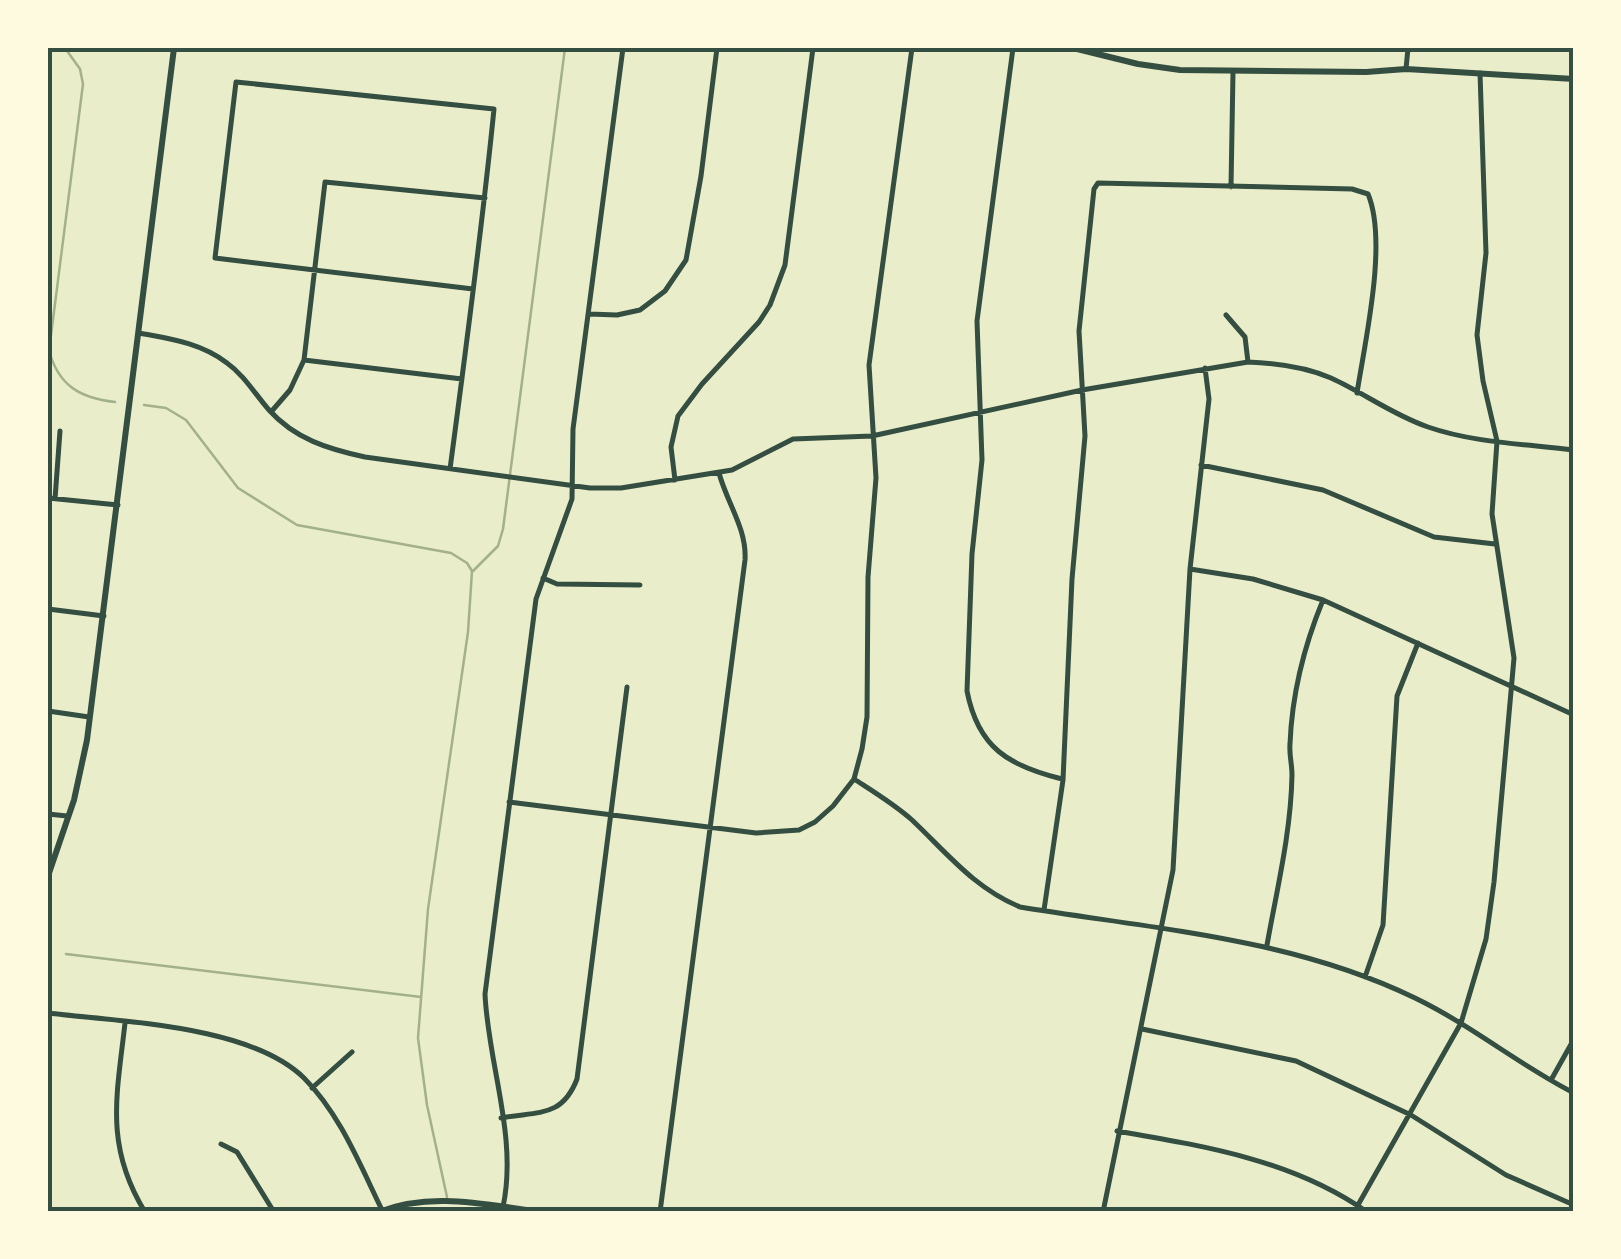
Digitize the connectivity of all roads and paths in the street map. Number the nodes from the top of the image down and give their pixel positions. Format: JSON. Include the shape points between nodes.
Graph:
{"nodes":[{"id":1,"x":174,"y":48,"type":"edge"},
{"id":2,"x":623,"y":48,"type":"edge"},
{"id":3,"x":717,"y":48,"type":"edge"},
{"id":4,"x":813,"y":48,"type":"edge"},
{"id":5,"x":912,"y":48,"type":"edge"},
{"id":6,"x":1013,"y":48,"type":"edge"},
{"id":7,"x":1074,"y":48,"type":"edge"},
{"id":8,"x":1408,"y":48,"type":"edge"},
{"id":9,"x":1406,"y":70,"type":"junction"},
{"id":10,"x":1233,"y":72,"type":"junction"},
{"id":11,"x":1480,"y":73,"type":"junction"},
{"id":12,"x":1574,"y":79,"type":"edge"},
{"id":13,"x":1231,"y":188,"type":"junction"},
{"id":14,"x":485,"y":198,"type":"junction"},
{"id":15,"x":316,"y":269,"type":"junction"},
{"id":16,"x":474,"y":289,"type":"junction"},
{"id":17,"x":590,"y":314,"type":"junction"},
{"id":18,"x":1226,"y":315,"type":"dead end"},
{"id":19,"x":139,"y":333,"type":"junction"},
{"id":20,"x":304,"y":360,"type":"junction"},
{"id":21,"x":1248,"y":362,"type":"junction"},
{"id":22,"x":1205,"y":368,"type":"junction"},
{"id":23,"x":462,"y":379,"type":"junction"},
{"id":24,"x":1082,"y":390,"type":"junction"},
{"id":25,"x":1357,"y":393,"type":"junction"},
{"id":26,"x":982,"y":411,"type":"junction"},
{"id":27,"x":271,"y":412,"type":"junction"},
{"id":28,"x":60,"y":432,"type":"dead end"},
{"id":29,"x":872,"y":436,"type":"junction"},
{"id":30,"x":1497,"y":441,"type":"junction"},
{"id":31,"x":1574,"y":450,"type":"edge"},
{"id":32,"x":1201,"y":465,"type":"junction"},
{"id":33,"x":450,"y":469,"type":"junction"},
{"id":34,"x":719,"y":473,"type":"junction"},
{"id":35,"x":675,"y":481,"type":"junction"},
{"id":36,"x":572,"y":485,"type":"junction"},
{"id":37,"x":52,"y":498,"type":"edge"},
{"id":38,"x":118,"y":506,"type":"junction"},
{"id":39,"x":1496,"y":544,"type":"junction"},
{"id":40,"x":1190,"y":569,"type":"junction"},
{"id":41,"x":543,"y":578,"type":"junction"},
{"id":42,"x":640,"y":584,"type":"dead end"},
{"id":43,"x":1323,"y":600,"type":"junction"},
{"id":44,"x":48,"y":610,"type":"edge"},
{"id":45,"x":104,"y":616,"type":"junction"},
{"id":46,"x":1418,"y":643,"type":"junction"},
{"id":47,"x":626,"y":687,"type":"dead end"},
{"id":48,"x":1512,"y":688,"type":"junction"},
{"id":49,"x":48,"y":712,"type":"edge"},
{"id":50,"x":1574,"y":715,"type":"edge"},
{"id":51,"x":90,"y":717,"type":"junction"},
{"id":52,"x":854,"y":779,"type":"junction"},
{"id":53,"x":1063,"y":780,"type":"junction"},
{"id":54,"x":510,"y":802,"type":"junction"},
{"id":55,"x":48,"y":814,"type":"edge"},
{"id":56,"x":609,"y":814,"type":"junction"},
{"id":57,"x":67,"y":816,"type":"junction"},
{"id":58,"x":710,"y":827,"type":"junction"},
{"id":59,"x":48,"y":876,"type":"edge"},
{"id":60,"x":1044,"y":910,"type":"junction"},
{"id":61,"x":1163,"y":928,"type":"junction"},
{"id":62,"x":1266,"y":946,"type":"junction"},
{"id":63,"x":1364,"y":978,"type":"junction"},
{"id":64,"x":48,"y":1013,"type":"edge"},
{"id":65,"x":125,"y":1023,"type":"junction"},
{"id":66,"x":1461,"y":1023,"type":"junction"},
{"id":67,"x":1142,"y":1029,"type":"junction"},
{"id":68,"x":1574,"y":1038,"type":"edge"},
{"id":69,"x":352,"y":1052,"type":"dead end"},
{"id":70,"x":1550,"y":1081,"type":"junction"},
{"id":71,"x":312,"y":1088,"type":"junction"},
{"id":72,"x":1574,"y":1093,"type":"edge"},
{"id":73,"x":1411,"y":1115,"type":"junction"},
{"id":74,"x":501,"y":1118,"type":"junction"},
{"id":75,"x":1117,"y":1130,"type":"junction"},
{"id":76,"x":221,"y":1144,"type":"dead end"},
{"id":77,"x":419,"y":1202,"type":"junction"},
{"id":78,"x":1574,"y":1204,"type":"edge"},
{"id":79,"x":503,"y":1207,"type":"junction"},
{"id":80,"x":1356,"y":1208,"type":"edge"},
{"id":81,"x":380,"y":1211,"type":"edge"},
{"id":82,"x":145,"y":1212,"type":"edge"},
{"id":83,"x":274,"y":1212,"type":"edge"},
{"id":84,"x":422,"y":1212,"type":"edge"},
{"id":85,"x":541,"y":1212,"type":"edge"},
{"id":86,"x":660,"y":1212,"type":"edge"},
{"id":87,"x":1102,"y":1212,"type":"edge"},
{"id":88,"x":1367,"y":1212,"type":"edge"}],
"edges":[{"from":1,"to":19,"type":"street"},
{"from":2,"to":17,"type":"street"},
{"from":3,"to":17,"type":"street","via":[[686,260],[640,310]]},
{"from":4,"to":35,"type":"street","via":[[785,265],[758,322],[678,416],[670,447]]},
{"from":5,"to":29,"type":"street","via":[[869,365]]},
{"from":6,"to":26,"type":"street","via":[[977,321]]},
{"from":7,"to":10,"type":"street","via":[[1138,64]]},
{"from":8,"to":9,"type":"street"},
{"from":9,"to":10,"type":"street"},
{"from":9,"to":11,"type":"street"},
{"from":10,"to":13,"type":"street"},
{"from":11,"to":12,"type":"street"},
{"from":11,"to":30,"type":"street","via":[[1486,253],[1477,336]]},
{"from":13,"to":24,"type":"street","via":[[1098,183],[1078,331]]},
{"from":13,"to":25,"type":"street","via":[[1368,194],[1376,226]]},
{"from":14,"to":15,"type":"street","via":[[325,182]]},
{"from":14,"to":15,"type":"street","via":[[494,108],[236,82],[214,258]]},
{"from":14,"to":16,"type":"street"},
{"from":15,"to":16,"type":"street"},
{"from":15,"to":20,"type":"street"},
{"from":16,"to":23,"type":"street"},
{"from":17,"to":36,"type":"street"},
{"from":18,"to":21,"type":"street","via":[[1245,337]]},
{"from":19,"to":27,"type":"street","via":[[204,348],[229,364]]},
{"from":19,"to":38,"type":"street"},
{"from":20,"to":23,"type":"street"},
{"from":20,"to":27,"type":"street"},
{"from":21,"to":22,"type":"street"},
{"from":21,"to":25,"type":"street","via":[[1329,377]]},
{"from":22,"to":24,"type":"street"},
{"from":22,"to":32,"type":"street","via":[[1209,399]]},
{"from":23,"to":33,"type":"street"},
{"from":24,"to":26,"type":"street"},
{"from":24,"to":53,"type":"street"},
{"from":25,"to":30,"type":"street","via":[[1429,427]]},
{"from":26,"to":29,"type":"street"},
{"from":26,"to":53,"type":"street","via":[[967,652],[971,713],[993,748]]},
{"from":27,"to":33,"type":"street","via":[[331,450]]},
{"from":28,"to":37,"type":"street"},
{"from":29,"to":34,"type":"street","via":[[792,439]]},
{"from":29,"to":52,"type":"street","via":[[867,717]]},
{"from":30,"to":31,"type":"street"},
{"from":30,"to":39,"type":"street"},
{"from":32,"to":39,"type":"street","via":[[1323,490],[1434,537]]},
{"from":32,"to":40,"type":"street"},
{"from":33,"to":36,"type":"street"},
{"from":34,"to":35,"type":"street"},
{"from":34,"to":58,"type":"street","via":[[746,539]]},
{"from":35,"to":36,"type":"street","via":[[608,489]]},
{"from":36,"to":41,"type":"street","via":[[568,515]]},
{"from":37,"to":38,"type":"street"},
{"from":38,"to":45,"type":"street"},
{"from":39,"to":48,"type":"street","via":[[1511,626]]},
{"from":40,"to":43,"type":"street"},
{"from":40,"to":61,"type":"street","via":[[1178,826]]},
{"from":41,"to":42,"type":"street","via":[[557,584]]},
{"from":41,"to":54,"type":"street"},
{"from":43,"to":46,"type":"street"},
{"from":43,"to":62,"type":"street","via":[[1293,699],[1284,856]]},
{"from":44,"to":45,"type":"street"},
{"from":45,"to":51,"type":"street"},
{"from":46,"to":48,"type":"street"},
{"from":46,"to":63,"type":"street","via":[[1397,696],[1385,906]]},
{"from":47,"to":56,"type":"street"},
{"from":48,"to":50,"type":"street"},
{"from":48,"to":66,"type":"street","via":[[1486,939]]},
{"from":49,"to":51,"type":"street"},
{"from":51,"to":57,"type":"street"},
{"from":52,"to":58,"type":"street","via":[[833,806],[799,830]]},
{"from":52,"to":60,"type":"street","via":[[899,808],[989,893]]},
{"from":53,"to":60,"type":"street"},
{"from":54,"to":56,"type":"street"},
{"from":54,"to":74,"type":"street","via":[[485,994]]},
{"from":55,"to":57,"type":"street"},
{"from":56,"to":58,"type":"street"},
{"from":56,"to":74,"type":"street","via":[[577,1079],[557,1108]]},
{"from":57,"to":59,"type":"street"},
{"from":58,"to":86,"type":"street"},
{"from":60,"to":61,"type":"street"},
{"from":61,"to":62,"type":"street"},
{"from":61,"to":67,"type":"street"},
{"from":62,"to":63,"type":"street"},
{"from":63,"to":66,"type":"street"},
{"from":64,"to":65,"type":"street"},
{"from":65,"to":71,"type":"street","via":[[252,1046]]},
{"from":65,"to":82,"type":"street","via":[[116,1139]]},
{"from":66,"to":70,"type":"street"},
{"from":66,"to":73,"type":"street"},
{"from":67,"to":73,"type":"street","via":[[1296,1062]]},
{"from":67,"to":75,"type":"street"},
{"from":68,"to":70,"type":"street"},
{"from":69,"to":71,"type":"street"},
{"from":70,"to":72,"type":"street"},
{"from":71,"to":81,"type":"street","via":[[336,1119]]},
{"from":73,"to":78,"type":"street","via":[[1506,1175]]},
{"from":73,"to":80,"type":"street"},
{"from":74,"to":79,"type":"street","via":[[509,1165]]},
{"from":75,"to":80,"type":"street","via":[[1252,1158],[1302,1176]]},
{"from":75,"to":87,"type":"street"},
{"from":76,"to":83,"type":"street","via":[[237,1152]]},
{"from":77,"to":79,"type":"street"},
{"from":77,"to":81,"type":"street"},
{"from":77,"to":84,"type":"street"},
{"from":79,"to":85,"type":"street"},
{"from":80,"to":88,"type":"street"}]}
